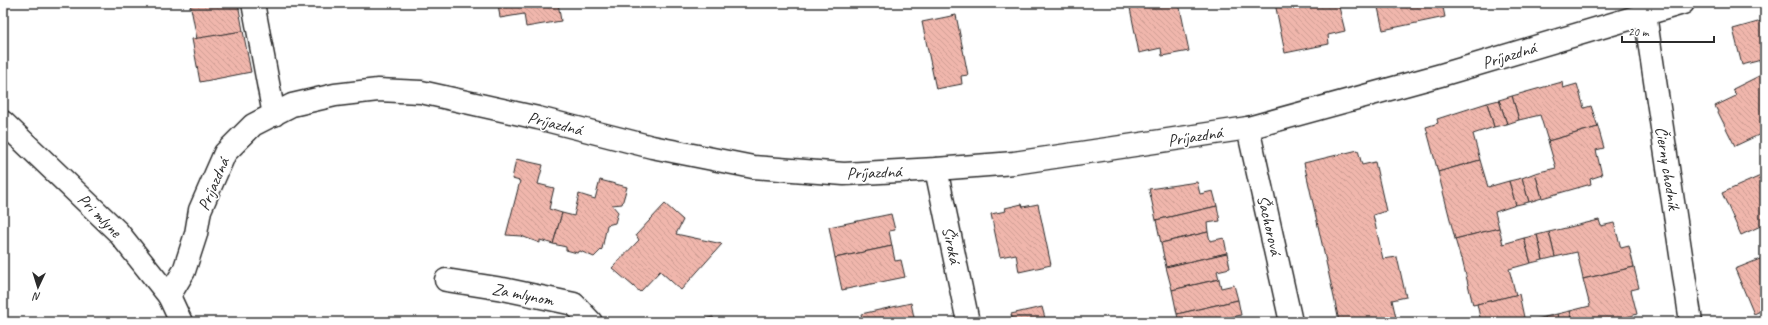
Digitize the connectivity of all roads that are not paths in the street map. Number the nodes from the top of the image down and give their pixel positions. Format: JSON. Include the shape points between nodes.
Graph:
{"nodes":[{"id":1,"x":253,"y":3,"type":"edge"},
{"id":2,"x":1683,"y":3,"type":"edge"},
{"id":3,"x":1645,"y":14,"type":"junction"},
{"id":4,"x":274,"y":115,"type":"junction"},
{"id":5,"x":3,"y":122,"type":"edge"},
{"id":6,"x":1248,"y":128,"type":"junction"},
{"id":7,"x":936,"y":169,"type":"junction"},
{"id":8,"x":446,"y":280,"type":"dead end"},
{"id":9,"x":169,"y":296,"type":"junction"},
{"id":10,"x":181,"y":322,"type":"edge"},
{"id":11,"x":591,"y":322,"type":"edge"},
{"id":12,"x":968,"y":322,"type":"edge"},
{"id":13,"x":1291,"y":322,"type":"edge"},
{"id":14,"x":1691,"y":322,"type":"edge"}],
"edges":[{"from":1,"to":4,"type":"street"},
{"from":2,"to":3,"type":"street","name":"Príjazdná"},
{"from":3,"to":6,"type":"street","name":"Príjazdná","via":[[1442,76]]},
{"from":3,"to":14,"type":"street","name":"Čierny chodník"},
{"from":4,"to":7,"type":"street","name":"Príjazdná","via":[[292,105],[335,95],[378,90],[422,92],[652,147],[752,167],[844,174]]},
{"from":4,"to":9,"type":"street","name":"Príjazdná","via":[[253,125],[225,153],[200,210],[196,234],[184,271]]},
{"from":5,"to":9,"type":"street","name":"Pri mlyne","via":[[118,232]]},
{"from":6,"to":7,"type":"street","name":"Príjazdná","via":[[1014,163]]},
{"from":6,"to":13,"type":"street","name":"Šachorová"},
{"from":7,"to":12,"type":"street","name":"Široká"},
{"from":8,"to":11,"type":"street","name":"Za mlynom","via":[[574,304]]},
{"from":9,"to":10,"type":"street","name":"Pri mlyne"}]}
